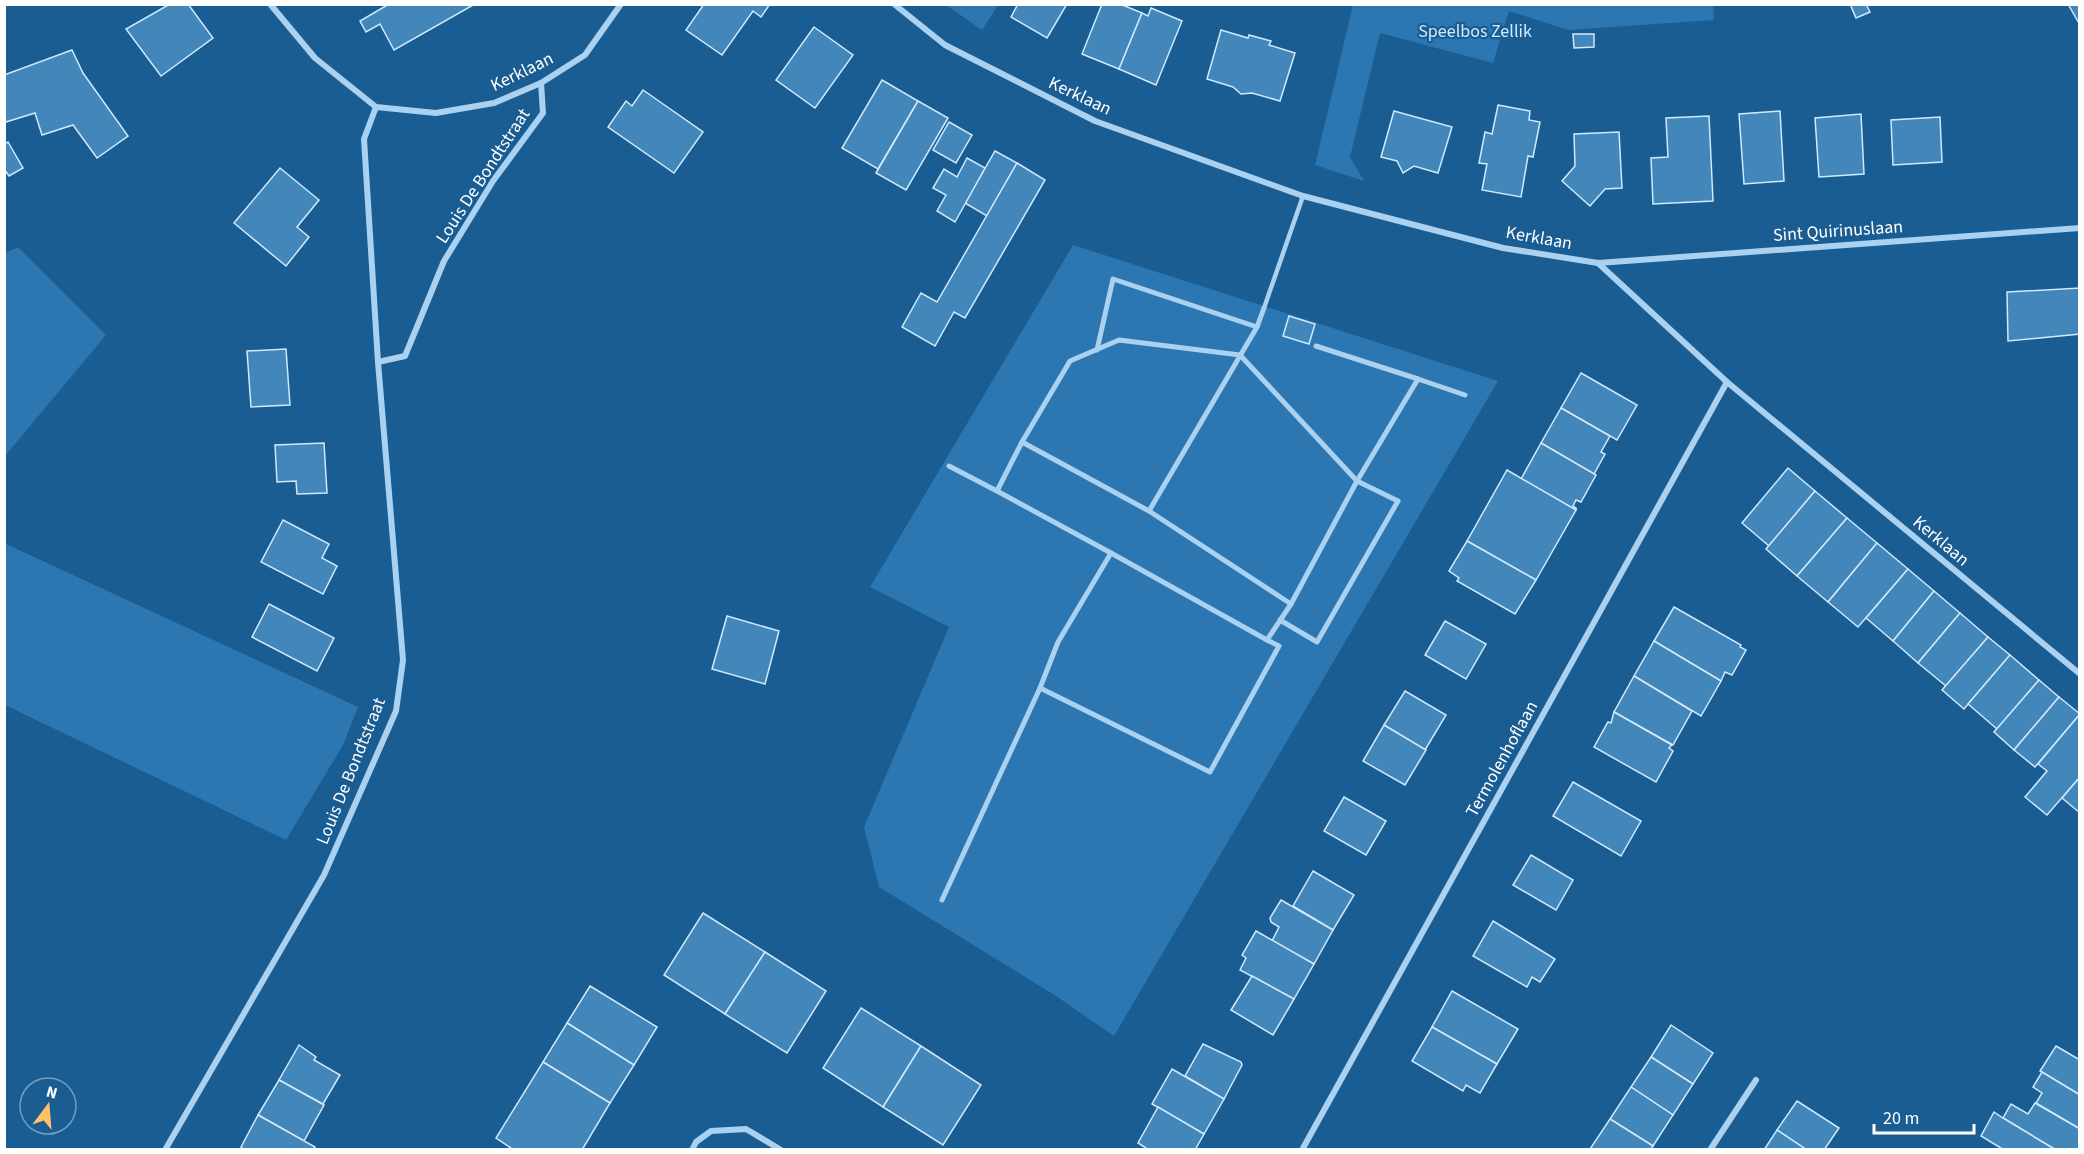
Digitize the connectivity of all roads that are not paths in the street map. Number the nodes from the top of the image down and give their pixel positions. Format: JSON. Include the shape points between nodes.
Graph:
{"nodes":[{"id":1,"x":270,"y":4,"type":"edge"},
{"id":2,"x":621,"y":4,"type":"edge"},
{"id":3,"x":894,"y":4,"type":"edge"},
{"id":4,"x":541,"y":83,"type":"junction"},
{"id":5,"x":376,"y":107,"type":"junction"},
{"id":6,"x":1303,"y":196,"type":"junction"},
{"id":7,"x":2079,"y":228,"type":"edge"},
{"id":8,"x":1598,"y":263,"type":"junction"},
{"id":9,"x":1264,"y":308,"type":"joint"},
{"id":10,"x":1257,"y":327,"type":"junction"},
{"id":11,"x":1316,"y":346,"type":"dead end"},
{"id":12,"x":1097,"y":350,"type":"junction"},
{"id":13,"x":1240,"y":355,"type":"junction"},
{"id":14,"x":378,"y":362,"type":"junction"},
{"id":15,"x":1418,"y":379,"type":"junction"},
{"id":16,"x":1727,"y":382,"type":"junction"},
{"id":17,"x":1465,"y":395,"type":"dead end"},
{"id":18,"x":1022,"y":442,"type":"junction"},
{"id":19,"x":949,"y":466,"type":"dead end"},
{"id":20,"x":1357,"y":481,"type":"junction"},
{"id":21,"x":997,"y":491,"type":"junction"},
{"id":22,"x":1149,"y":511,"type":"junction"},
{"id":23,"x":1111,"y":553,"type":"junction"},
{"id":24,"x":1291,"y":604,"type":"junction"},
{"id":25,"x":1280,"y":620,"type":"junction"},
{"id":26,"x":1267,"y":640,"type":"junction"},
{"id":27,"x":2079,"y":674,"type":"edge"},
{"id":28,"x":1040,"y":688,"type":"junction"},
{"id":29,"x":942,"y":900,"type":"dead end"},
{"id":30,"x":1755,"y":1080,"type":"dead end"},
{"id":31,"x":165,"y":1149,"type":"edge"},
{"id":32,"x":692,"y":1149,"type":"edge"},
{"id":33,"x":781,"y":1149,"type":"edge"},
{"id":34,"x":1302,"y":1149,"type":"edge"},
{"id":35,"x":1710,"y":1149,"type":"edge"}],
"edges":[{"from":1,"to":5,"type":"street","via":[[315,58]]},
{"from":2,"to":4,"type":"street","name":"Kerklaan","via":[[585,55]]},
{"from":3,"to":6,"type":"street","name":"Kerklaan","via":[[945,45],[1095,121]]},
{"from":4,"to":5,"type":"street","name":"Kerklaan","via":[[494,103],[436,113]]},
{"from":4,"to":14,"type":"street","name":"Louis De Bondtstraat","via":[[543,113],[493,181],[444,261],[405,356]]},
{"from":5,"to":14,"type":"street","name":"Louis De Bondtstraat","via":[[364,139]]},
{"from":6,"to":8,"type":"street","name":"Kerklaan","via":[[1503,248]]},
{"from":6,"to":9,"type":"lane"},
{"from":7,"to":8,"type":"street","name":"Sint Quirinuslaan"},
{"from":8,"to":16,"type":"street","name":"Kerklaan"},
{"from":9,"to":10,"type":"street"},
{"from":10,"to":12,"type":"street","via":[[1113,279]]},
{"from":10,"to":13,"type":"street"},
{"from":11,"to":15,"type":"street"},
{"from":12,"to":13,"type":"street","via":[[1119,340]]},
{"from":12,"to":18,"type":"street","via":[[1070,361]]},
{"from":13,"to":20,"type":"street"},
{"from":13,"to":22,"type":"street"},
{"from":14,"to":31,"type":"street","name":"Louis De Bondtstraat","via":[[403,660],[396,711],[324,874]]},
{"from":15,"to":17,"type":"street"},
{"from":15,"to":20,"type":"street"},
{"from":16,"to":27,"type":"street","name":"Kerklaan"},
{"from":16,"to":34,"type":"street","name":"Termolenhoflaan"},
{"from":18,"to":21,"type":"street"},
{"from":18,"to":22,"type":"street"},
{"from":19,"to":21,"type":"street"},
{"from":20,"to":24,"type":"street"},
{"from":20,"to":25,"type":"street","via":[[1398,501],[1317,642]]},
{"from":21,"to":23,"type":"street"},
{"from":22,"to":24,"type":"street"},
{"from":23,"to":26,"type":"street"},
{"from":23,"to":28,"type":"street","via":[[1058,642]]},
{"from":24,"to":25,"type":"street"},
{"from":25,"to":26,"type":"street"},
{"from":26,"to":28,"type":"street","via":[[1279,646],[1210,772]]},
{"from":28,"to":29,"type":"street"},
{"from":30,"to":35,"type":"street"},
{"from":32,"to":33,"type":"street","via":[[711,1131],[746,1129]]}]}
